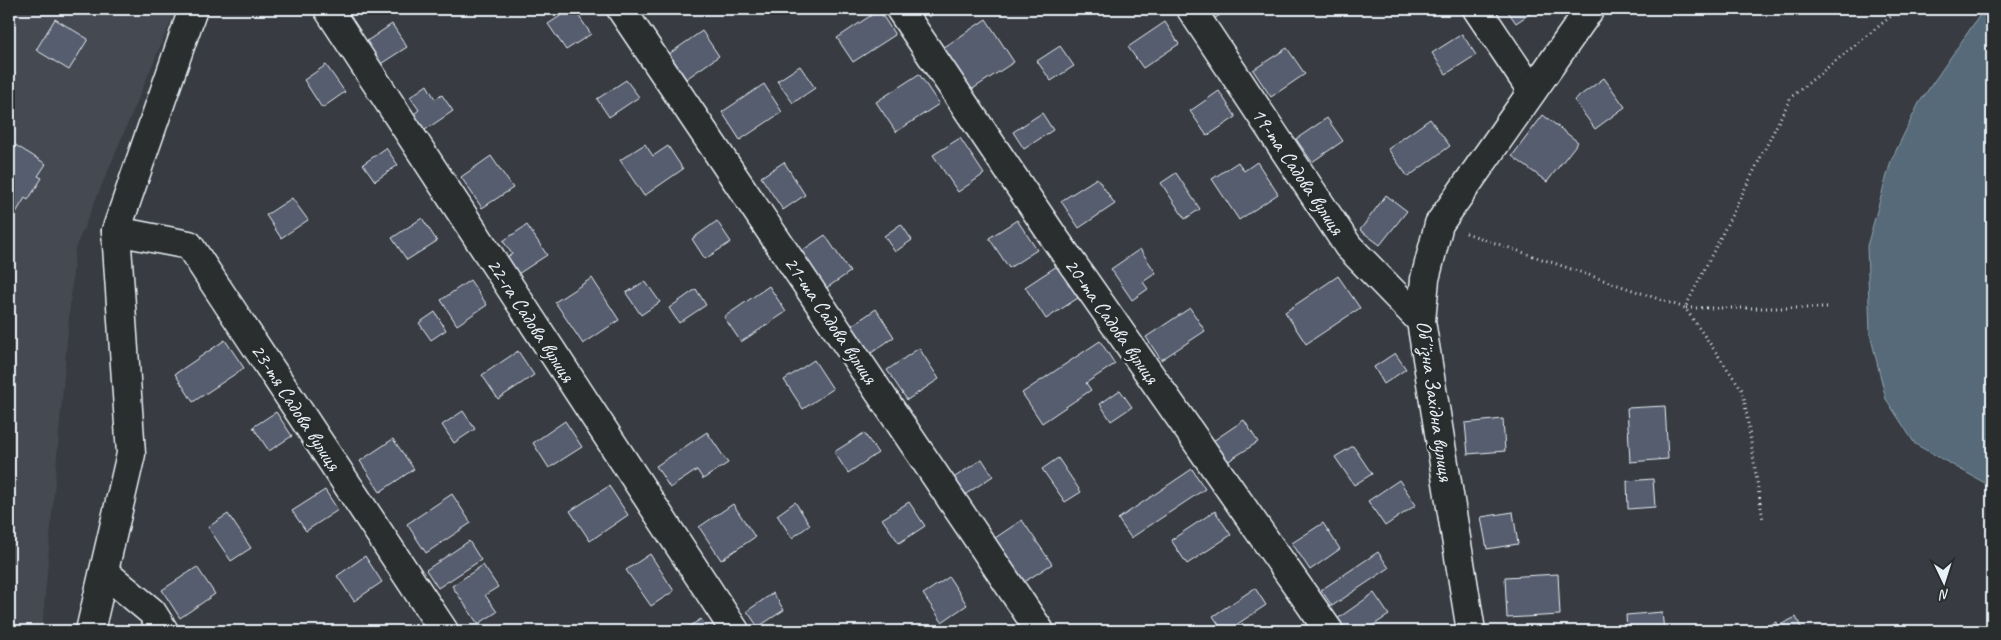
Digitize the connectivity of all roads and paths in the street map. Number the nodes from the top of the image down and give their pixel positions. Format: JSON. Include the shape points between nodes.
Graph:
{"nodes":[{"id":1,"x":193,"y":9,"type":"edge"},
{"id":2,"x":328,"y":9,"type":"edge"},
{"id":3,"x":621,"y":9,"type":"edge"},
{"id":4,"x":900,"y":9,"type":"edge"},
{"id":5,"x":1191,"y":9,"type":"edge"},
{"id":6,"x":1476,"y":9,"type":"edge"},
{"id":7,"x":1590,"y":9,"type":"edge"},
{"id":8,"x":1900,"y":9,"type":"edge"},
{"id":9,"x":1532,"y":91,"type":"junction"},
{"id":10,"x":1439,"y":224,"type":"junction"},
{"id":11,"x":116,"y":230,"type":"junction"},
{"id":12,"x":1685,"y":308,"type":"junction"},
{"id":13,"x":1827,"y":308,"type":"dead end"},
{"id":14,"x":1421,"y":321,"type":"junction"},
{"id":15,"x":1762,"y":520,"type":"dead end"},
{"id":16,"x":104,"y":572,"type":"junction"},
{"id":17,"x":90,"y":631,"type":"edge"},
{"id":18,"x":164,"y":631,"type":"edge"},
{"id":19,"x":444,"y":631,"type":"edge"},
{"id":20,"x":735,"y":631,"type":"edge"},
{"id":21,"x":1040,"y":631,"type":"edge"},
{"id":22,"x":1329,"y":631,"type":"edge"},
{"id":23,"x":1471,"y":631,"type":"edge"}],
"edges":[{"from":1,"to":11,"type":"street"},
{"from":2,"to":20,"type":"street","name":"22-га Садова вулиця"},
{"from":3,"to":21,"type":"street","name":"21-ша Садова вулиця"},
{"from":4,"to":22,"type":"street","name":"20-та Садова вулиця","via":[[1051,233]]},
{"from":5,"to":14,"type":"street","name":"19-та Садова вулиця","via":[[1348,246]]},
{"from":6,"to":9,"type":"street"},
{"from":7,"to":9,"type":"street","name":"Обʼїзна Західна вулиця"},
{"from":8,"to":12,"type":"path","via":[[1791,97]]},
{"from":9,"to":10,"type":"street","name":"Обʼїзна Західна вулиця"},
{"from":10,"to":12,"type":"path"},
{"from":10,"to":14,"type":"street","name":"Обʼїзна Західна вулиця","via":[[1424,279]]},
{"from":11,"to":16,"type":"street","via":[[132,454]]},
{"from":11,"to":19,"type":"street","name":"23-тя Садова вулиця","via":[[189,245]]},
{"from":12,"to":13,"type":"path"},
{"from":12,"to":15,"type":"path","via":[[1743,391]]},
{"from":14,"to":23,"type":"street","name":"Обʼїзна Західна вулиця"},
{"from":16,"to":17,"type":"street"},
{"from":16,"to":18,"type":"street","via":[[152,612]]}]}
